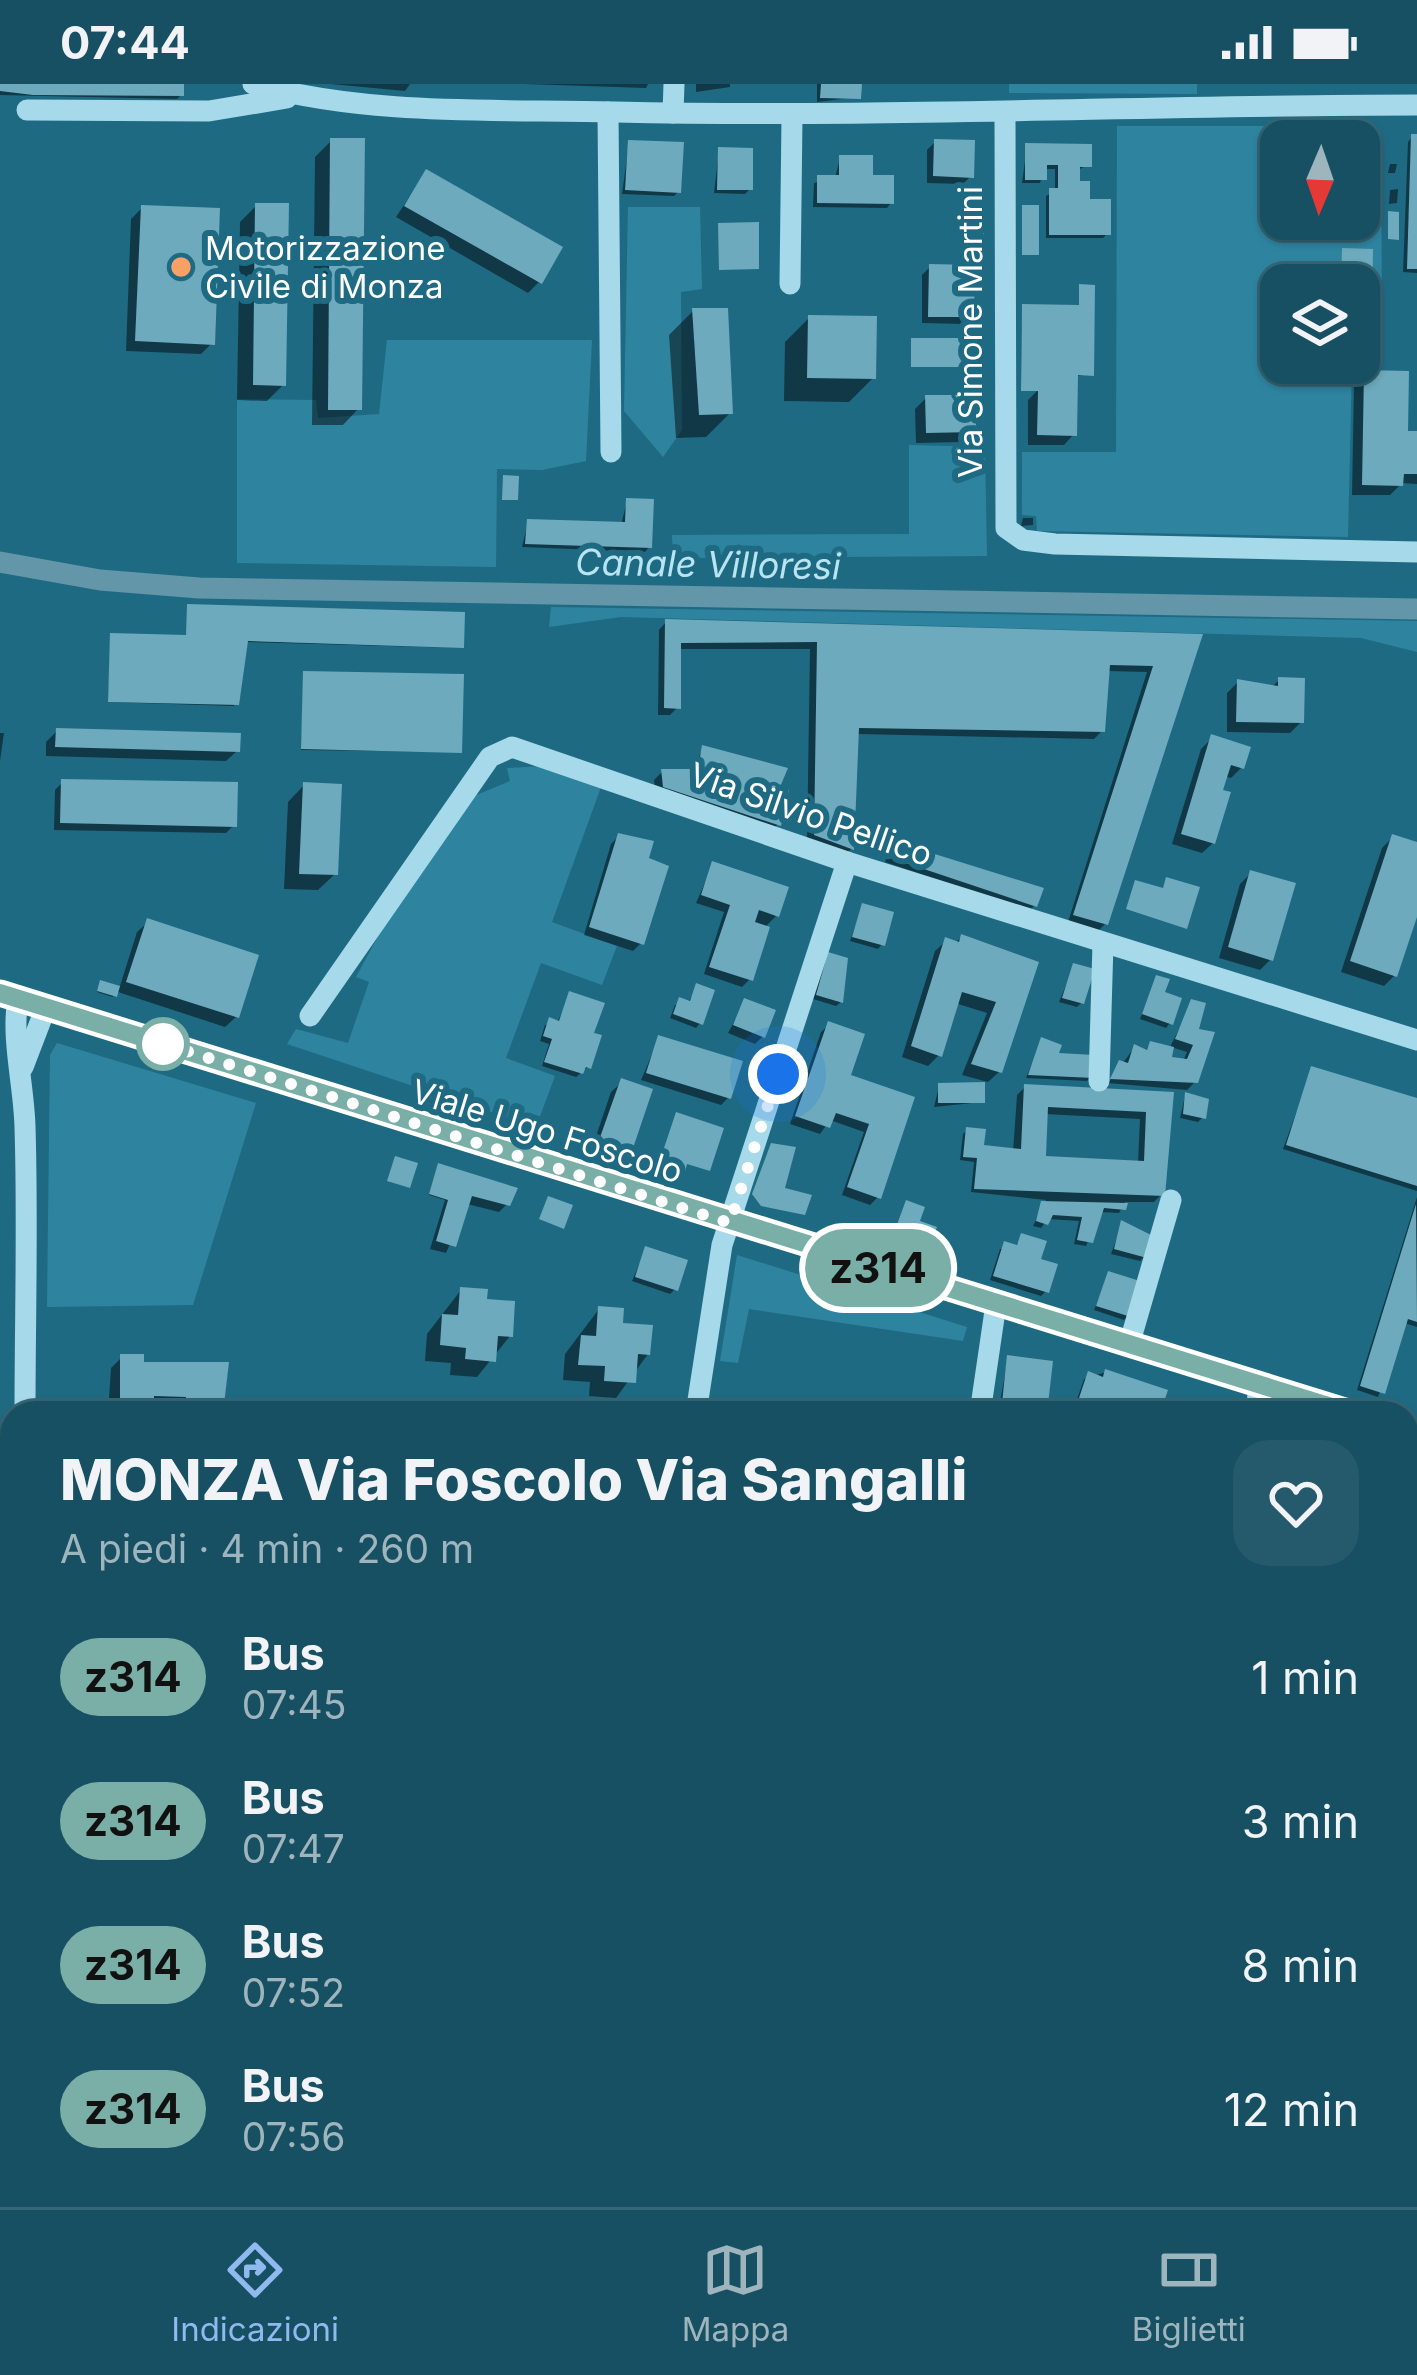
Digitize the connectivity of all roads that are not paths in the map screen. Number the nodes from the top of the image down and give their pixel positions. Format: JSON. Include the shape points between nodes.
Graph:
{"nodes":[{"id":1,"x":253,"y":84,"type":"edge"},
{"id":2,"x":674,"y":84,"type":"edge"},
{"id":3,"x":1220,"y":84,"type":"edge"},
{"id":4,"x":299,"y":97,"type":"junction"},
{"id":5,"x":1417,"y":105,"type":"edge"},
{"id":6,"x":1220,"y":108,"type":"junction"},
{"id":7,"x":27,"y":110,"type":"dead end"},
{"id":8,"x":608,"y":112,"type":"junction"},
{"id":9,"x":673,"y":113,"type":"junction"},
{"id":10,"x":1005,"y":115,"type":"junction"},
{"id":11,"x":792,"y":117,"type":"junction"},
{"id":12,"x":790,"y":284,"type":"dead end"},
{"id":13,"x":611,"y":452,"type":"dead end"},
{"id":14,"x":1417,"y":552,"type":"edge"},
{"id":15,"x":847,"y":862,"type":"junction"},
{"id":16,"x":1103,"y":943,"type":"junction"},
{"id":17,"x":9,"y":996,"type":"edge"},
{"id":18,"x":46,"y":1007,"type":"junction"},
{"id":19,"x":310,"y":1016,"type":"dead end"},
{"id":20,"x":1417,"y":1040,"type":"edge"},
{"id":21,"x":23,"y":1068,"type":"junction"},
{"id":22,"x":1100,"y":1082,"type":"dead end"},
{"id":23,"x":1172,"y":1200,"type":"dead end"},
{"id":24,"x":730,"y":1223,"type":"junction"},
{"id":25,"x":996,"y":1304,"type":"junction"},
{"id":26,"x":1129,"y":1345,"type":"junction"},
{"id":27,"x":1259,"y":1385,"type":"junction"},
{"id":28,"x":25,"y":1401,"type":"edge"},
{"id":29,"x":697,"y":1401,"type":"edge"},
{"id":30,"x":982,"y":1401,"type":"edge"},
{"id":31,"x":1257,"y":1401,"type":"edge"},
{"id":32,"x":1312,"y":1401,"type":"edge"}],
"edges":[{"from":1,"to":4,"type":"street"},
{"from":2,"to":9,"type":"street"},
{"from":3,"to":6,"type":"street"},
{"from":4,"to":7,"type":"street","via":[[209,111]]},
{"from":4,"to":8,"type":"street","via":[[395,109]]},
{"from":5,"to":6,"type":"street"},
{"from":6,"to":10,"type":"street"},
{"from":8,"to":9,"type":"street"},
{"from":8,"to":13,"type":"street"},
{"from":9,"to":11,"type":"street"},
{"from":10,"to":11,"type":"street"},
{"from":10,"to":14,"type":"street","name":"Via Simone Martini","via":[[1006,528],[1023,540]]},
{"from":11,"to":12,"type":"street"},
{"from":15,"to":16,"type":"street","name":"Via Silvio Pellico"},
{"from":15,"to":19,"type":"street","name":"Via Silvio Pellico","via":[[500,748]]},
{"from":15,"to":24,"type":"street"},
{"from":16,"to":20,"type":"street","name":"Via Silvio Pellico"},
{"from":16,"to":22,"type":"street"},
{"from":17,"to":18,"type":"street","name":"Viale Ugo Foscolo"},
{"from":17,"to":21,"type":"street"},
{"from":18,"to":21,"type":"street"},
{"from":18,"to":24,"type":"street","name":"Viale Ugo Foscolo"},
{"from":21,"to":28,"type":"street"},
{"from":23,"to":26,"type":"street"},
{"from":24,"to":25,"type":"street","name":"Viale Ugo Foscolo"},
{"from":24,"to":29,"type":"street"},
{"from":25,"to":26,"type":"street","name":"Viale Ugo Foscolo"},
{"from":25,"to":30,"type":"street"},
{"from":26,"to":27,"type":"street","name":"Viale Ugo Foscolo"},
{"from":27,"to":31,"type":"street"},
{"from":27,"to":32,"type":"street","name":"Viale Ugo Foscolo"}]}
